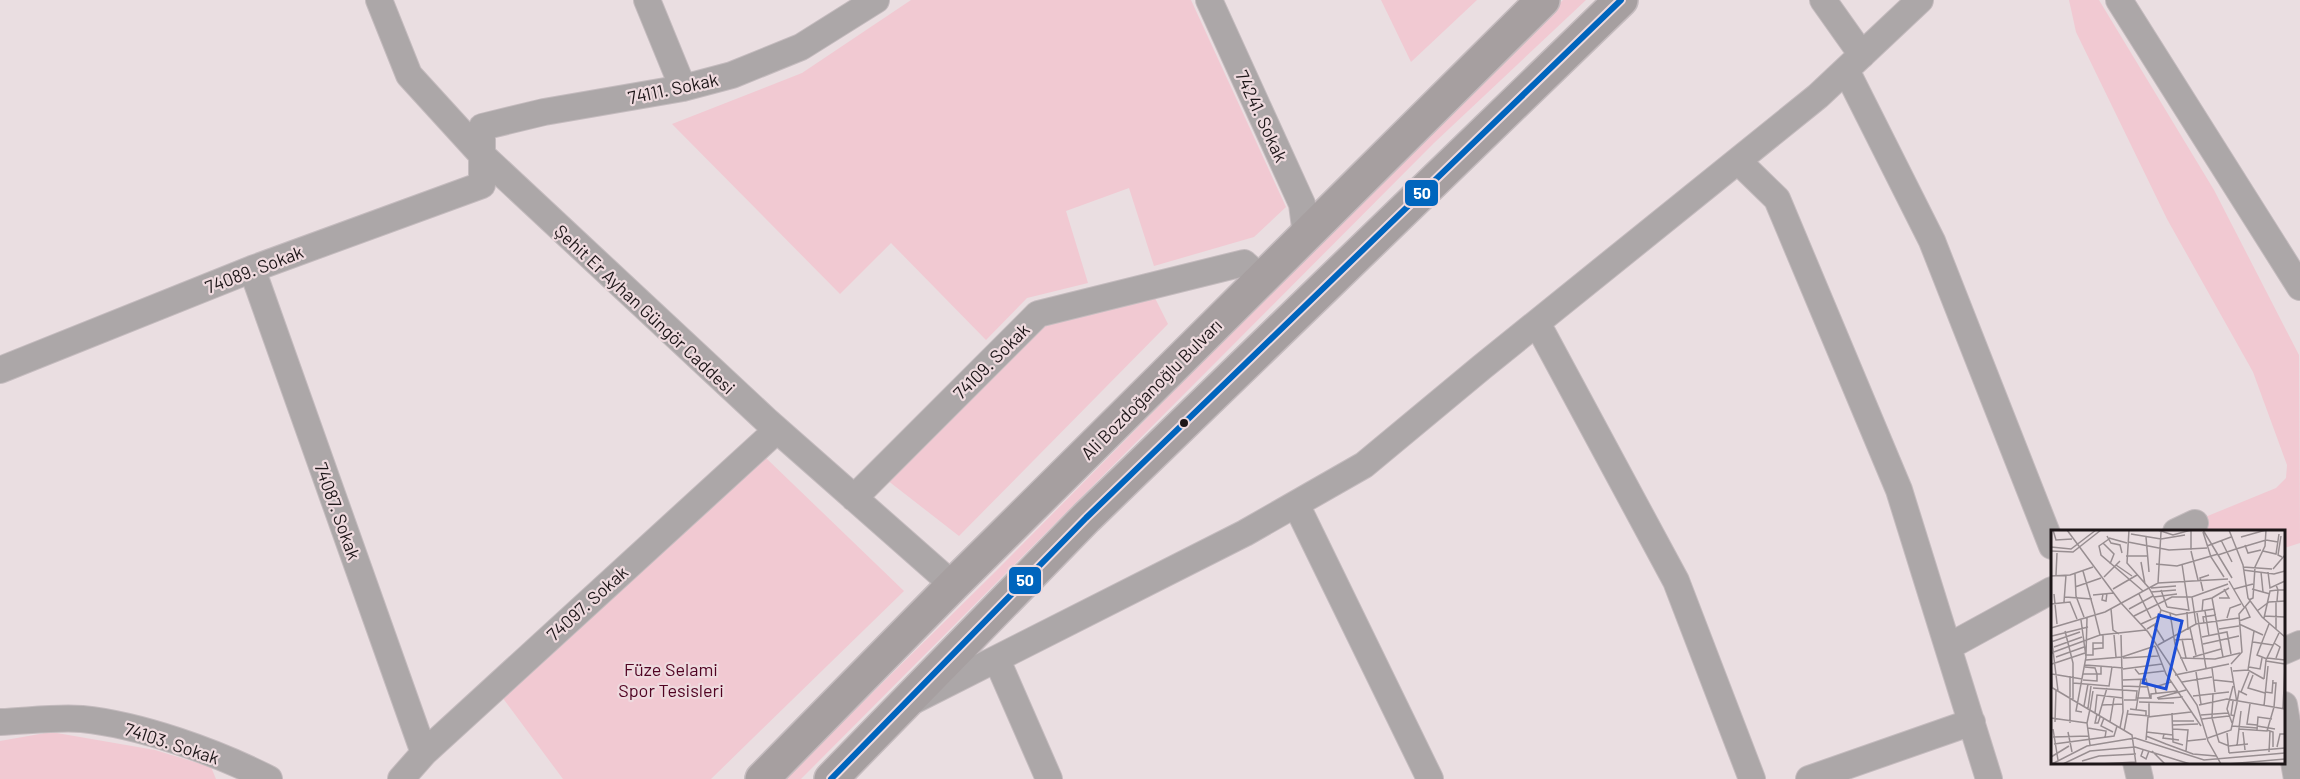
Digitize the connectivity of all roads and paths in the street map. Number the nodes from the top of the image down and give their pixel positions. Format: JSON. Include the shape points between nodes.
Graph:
{"nodes":[{"id":1,"x":379,"y":0,"type":"edge"},
{"id":2,"x":647,"y":0,"type":"edge"},
{"id":3,"x":876,"y":0,"type":"edge"},
{"id":4,"x":1209,"y":0,"type":"edge"},
{"id":5,"x":1543,"y":0,"type":"edge"},
{"id":6,"x":1621,"y":0,"type":"edge"},
{"id":7,"x":1823,"y":0,"type":"edge"},
{"id":8,"x":1920,"y":0,"type":"edge"},
{"id":9,"x":2119,"y":0,"type":"edge"},
{"id":10,"x":1854,"y":63,"type":"junction"},
{"id":11,"x":683,"y":88,"type":"junction"},
{"id":12,"x":482,"y":155,"type":"junction"},
{"id":13,"x":1738,"y":161,"type":"junction"},
{"id":14,"x":1306,"y":235,"type":"junction"},
{"id":15,"x":252,"y":269,"type":"junction"},
{"id":16,"x":1262,"y":279,"type":"junction"},
{"id":17,"x":2300,"y":287,"type":"edge"},
{"id":18,"x":1536,"y":323,"type":"junction"},
{"id":19,"x":0,"y":370,"type":"edge"},
{"id":20,"x":777,"y":430,"type":"junction"},
{"id":21,"x":855,"y":498,"type":"junction"},
{"id":22,"x":1296,"y":504,"type":"junction"},
{"id":23,"x":2051,"y":543,"type":"edge"},
{"id":24,"x":953,"y":585,"type":"junction"},
{"id":25,"x":2051,"y":591,"type":"edge"},
{"id":26,"x":2300,"y":644,"type":"edge"},
{"id":27,"x":1948,"y":647,"type":"junction"},
{"id":28,"x":2285,"y":650,"type":"edge"},
{"id":29,"x":997,"y":660,"type":"junction"},
{"id":30,"x":902,"y":706,"type":"junction"},
{"id":31,"x":2285,"y":716,"type":"edge"},
{"id":32,"x":0,"y":722,"type":"edge"},
{"id":33,"x":1972,"y":722,"type":"junction"},
{"id":34,"x":424,"y":753,"type":"junction"},
{"id":35,"x":2136,"y":764,"type":"edge"},
{"id":36,"x":269,"y":779,"type":"edge"},
{"id":37,"x":400,"y":779,"type":"edge"},
{"id":38,"x":762,"y":779,"type":"edge"},
{"id":39,"x":831,"y":779,"type":"edge"},
{"id":40,"x":1049,"y":779,"type":"edge"},
{"id":41,"x":1430,"y":779,"type":"edge"},
{"id":42,"x":1752,"y":779,"type":"edge"},
{"id":43,"x":1809,"y":779,"type":"edge"},
{"id":44,"x":1989,"y":779,"type":"edge"},
{"id":45,"x":2140,"y":779,"type":"edge"},
{"id":46,"x":2297,"y":779,"type":"edge"}],
"edges":[{"from":1,"to":12,"type":"street","name":"Şehit Er Ayhan Güngör Caddesi","via":[[409,75]]},
{"from":2,"to":11,"type":"street"},
{"from":3,"to":11,"type":"street","name":"74111. Sokak","via":[[801,47],[732,75]]},
{"from":4,"to":14,"type":"street","name":"74241. Sokak","via":[[1302,204]]},
{"from":5,"to":14,"type":"main road","name":"Ali Bozdoğanoğlu Bulvarı"},
{"from":6,"to":30,"type":"main road","via":[[1086,518]]},
{"from":7,"to":10,"type":"street"},
{"from":8,"to":10,"type":"street"},
{"from":9,"to":17,"type":"street"},
{"from":10,"to":13,"type":"street"},
{"from":10,"to":23,"type":"street","via":[[1932,241]]},
{"from":11,"to":12,"type":"street","name":"74111. Sokak","via":[[482,127]]},
{"from":12,"to":15,"type":"street","name":"74089. Sokak","via":[[483,185]]},
{"from":12,"to":20,"type":"street","name":"Şehit Er Ayhan Güngör Caddesi"},
{"from":13,"to":18,"type":"street"},
{"from":13,"to":27,"type":"street","via":[[1777,199],[1899,490]]},
{"from":14,"to":16,"type":"main road","name":"Ali Bozdoğanoğlu Bulvarı"},
{"from":15,"to":19,"type":"street","name":"74089. Sokak"},
{"from":15,"to":34,"type":"street","name":"74087. Sokak"},
{"from":16,"to":21,"type":"street","name":"74109. Sokak","via":[[1244,263],[1038,314]]},
{"from":16,"to":24,"type":"main road","name":"Ali Bozdoğanoğlu Bulvarı"},
{"from":18,"to":22,"type":"street","via":[[1364,465]]},
{"from":18,"to":42,"type":"street","via":[[1676,581]]},
{"from":20,"to":21,"type":"street","name":"Şehit Er Ayhan Güngör Caddesi"},
{"from":20,"to":34,"type":"street","name":"74097. Sokak"},
{"from":21,"to":24,"type":"street","name":"Şehit Er Ayhan Güngör Caddesi"},
{"from":22,"to":29,"type":"street"},
{"from":22,"to":41,"type":"street"},
{"from":24,"to":38,"type":"main road","name":"Ali Bozdoğanoğlu Bulvarı"},
{"from":25,"to":27,"type":"street"},
{"from":26,"to":28,"type":"street"},
{"from":27,"to":33,"type":"street"},
{"from":29,"to":30,"type":"street"},
{"from":29,"to":40,"type":"street"},
{"from":30,"to":39,"type":"main road"},
{"from":31,"to":46,"type":"street"},
{"from":32,"to":36,"type":"street","name":"74103. Sokak","via":[[81,719],[141,729]]},
{"from":33,"to":43,"type":"street"},
{"from":33,"to":44,"type":"street"},
{"from":34,"to":37,"type":"street","name":"74097. Sokak"},
{"from":35,"to":45,"type":"street"}]}
